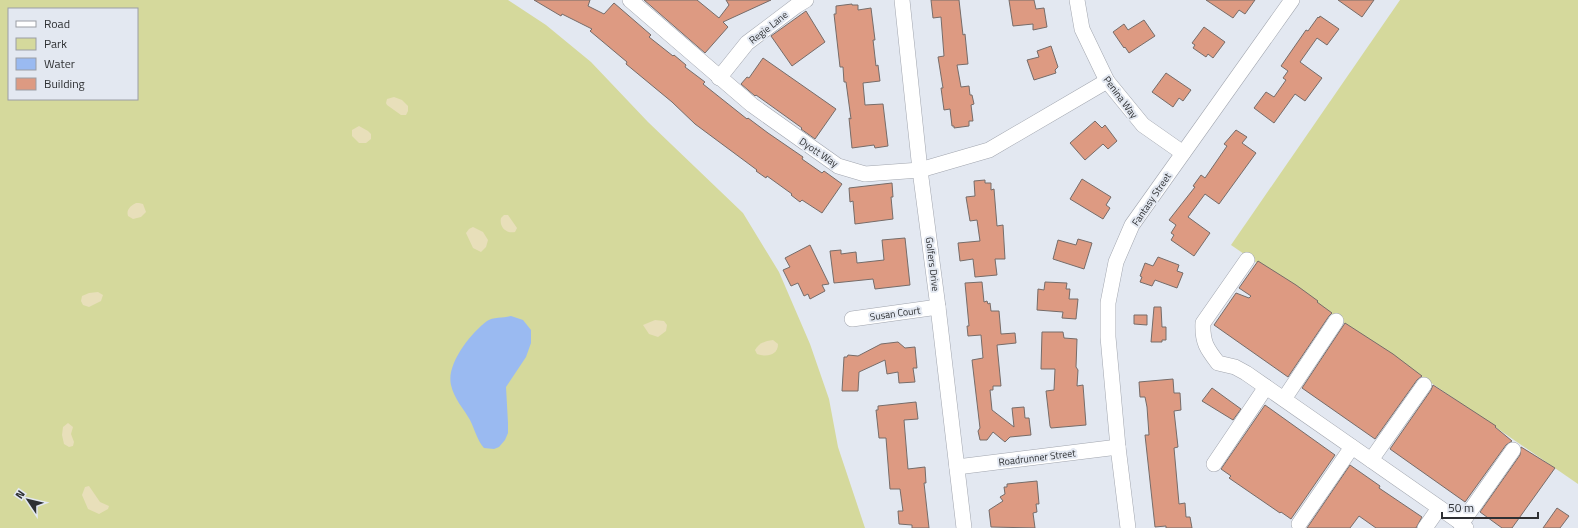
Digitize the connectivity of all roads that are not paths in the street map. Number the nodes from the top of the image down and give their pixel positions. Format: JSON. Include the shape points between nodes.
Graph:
{"nodes":[{"id":1,"x":630,"y":0,"type":"edge"},
{"id":2,"x":902,"y":0,"type":"edge"},
{"id":3,"x":1078,"y":0,"type":"edge"},
{"id":4,"x":1292,"y":0,"type":"edge"},
{"id":5,"x":798,"y":2,"type":"edge"},
{"id":6,"x":719,"y":78,"type":"junction"},
{"id":7,"x":1107,"y":81,"type":"junction"},
{"id":8,"x":1183,"y":153,"type":"junction"},
{"id":9,"x":920,"y":170,"type":"junction"},
{"id":10,"x":1246,"y":260,"type":"dead end"},
{"id":11,"x":938,"y":307,"type":"junction"},
{"id":12,"x":852,"y":319,"type":"dead end"},
{"id":13,"x":1336,"y":322,"type":"dead end"},
{"id":14,"x":1424,"y":385,"type":"dead end"},
{"id":15,"x":1266,"y":386,"type":"junction"},
{"id":16,"x":1284,"y":399,"type":"junction"},
{"id":17,"x":1352,"y":446,"type":"junction"},
{"id":18,"x":1118,"y":447,"type":"junction"},
{"id":19,"x":1513,"y":450,"type":"dead end"},
{"id":20,"x":1370,"y":460,"type":"junction"},
{"id":21,"x":1214,"y":464,"type":"dead end"},
{"id":22,"x":957,"y":467,"type":"junction"},
{"id":23,"x":1439,"y":508,"type":"junction"},
{"id":24,"x":1299,"y":524,"type":"dead end"},
{"id":25,"x":1464,"y":526,"type":"edge"},
{"id":26,"x":964,"y":528,"type":"edge"},
{"id":27,"x":1128,"y":528,"type":"edge"},
{"id":28,"x":1425,"y":528,"type":"edge"}],
"edges":[{"from":1,"to":6,"type":"street","name":"Dyott Way"},
{"from":2,"to":9,"type":"street","name":"Golfers Drive"},
{"from":3,"to":7,"type":"street","name":"Penina Way","via":[[1082,29]]},
{"from":4,"to":8,"type":"street","name":"Fantasy Street"},
{"from":5,"to":6,"type":"street","name":"Regie Lane","via":[[747,43]]},
{"from":6,"to":9,"type":"street","name":"Dyott Way","via":[[752,105],[838,166],[866,174]]},
{"from":7,"to":8,"type":"street","name":"Penina Way","via":[[1143,124]]},
{"from":7,"to":9,"type":"street","name":"Dyott Way","via":[[989,150]]},
{"from":8,"to":18,"type":"street","name":"Fantasy Street","via":[[1132,225],[1116,262],[1108,303],[1108,337]]},
{"from":9,"to":11,"type":"street","name":"Golfers Drive"},
{"from":10,"to":15,"type":"street","via":[[1203,324],[1202,336],[1218,363],[1246,372]]},
{"from":11,"to":12,"type":"street","name":"Susan Court"},
{"from":11,"to":22,"type":"street","name":"Golfers Drive"},
{"from":13,"to":16,"type":"street"},
{"from":14,"to":20,"type":"street"},
{"from":15,"to":16,"type":"street"},
{"from":15,"to":21,"type":"street"},
{"from":16,"to":17,"type":"street"},
{"from":17,"to":20,"type":"street"},
{"from":17,"to":24,"type":"street"},
{"from":18,"to":22,"type":"street","name":"Roadrunner Street"},
{"from":18,"to":27,"type":"street","name":"Fantasy Street"},
{"from":19,"to":25,"type":"street"},
{"from":20,"to":23,"type":"street"},
{"from":22,"to":26,"type":"street","name":"Golfers Drive"},
{"from":23,"to":25,"type":"street"},
{"from":23,"to":28,"type":"street"}]}
